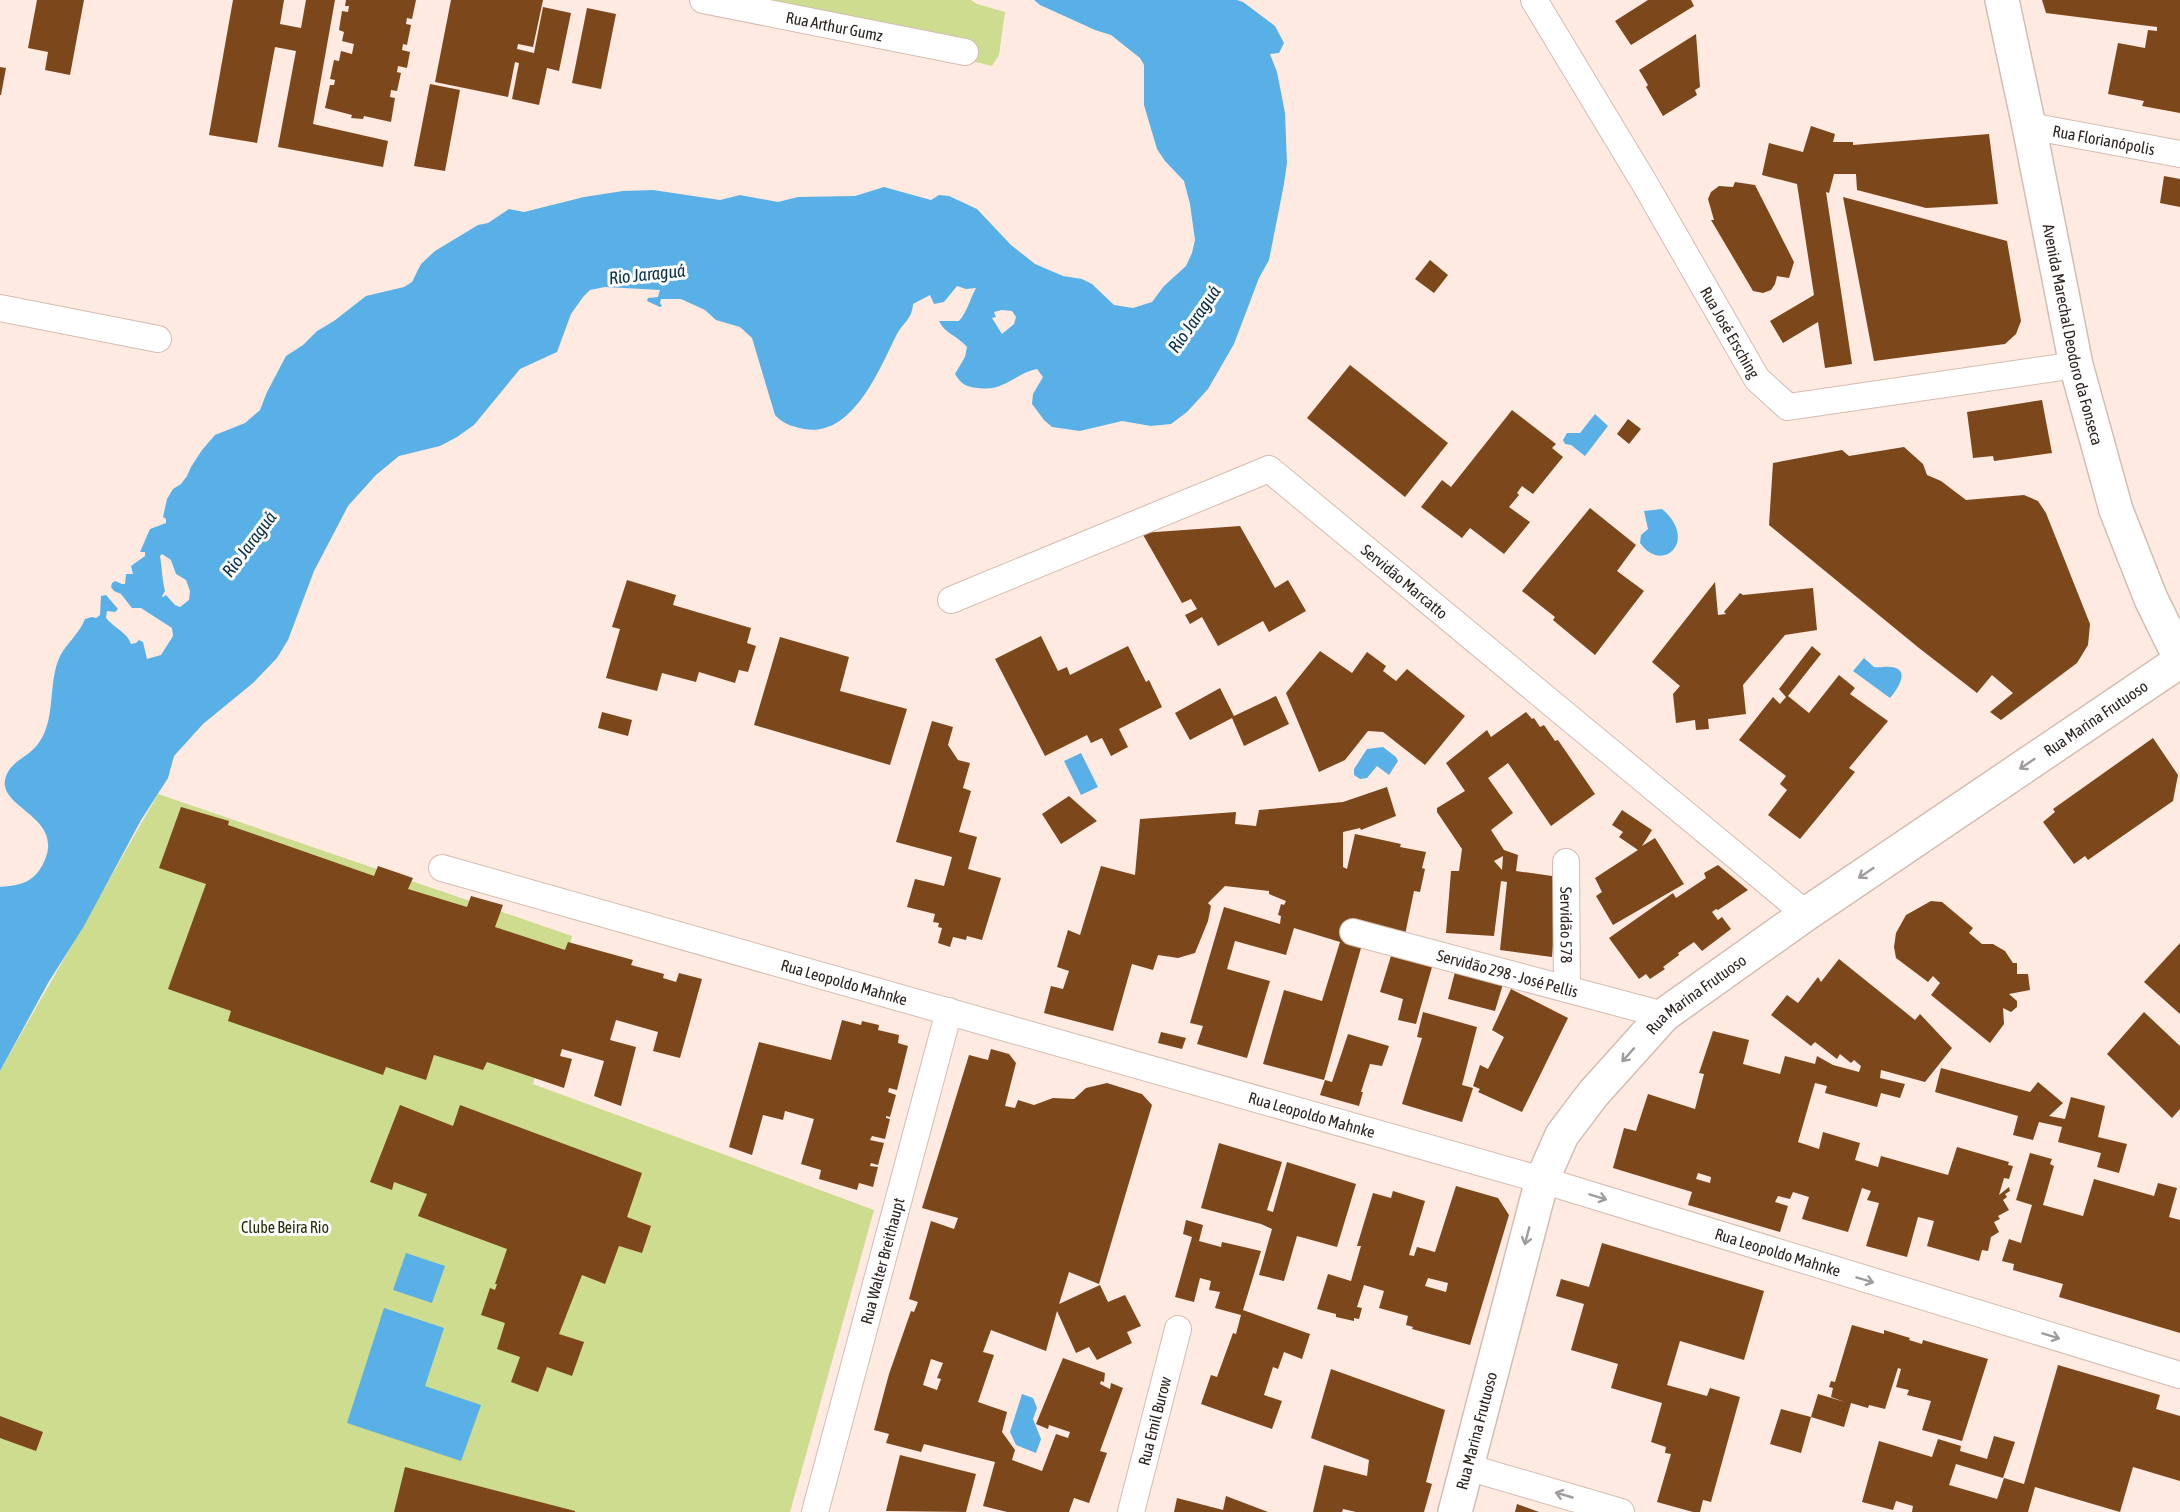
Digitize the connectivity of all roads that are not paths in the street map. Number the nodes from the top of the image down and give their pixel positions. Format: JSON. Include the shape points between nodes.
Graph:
{"nodes":[{"id":1,"x":703,"y":0,"type":"edge"},
{"id":2,"x":1534,"y":0,"type":"edge"},
{"id":3,"x":2002,"y":0,"type":"edge"},
{"id":4,"x":965,"y":52,"type":"dead end"},
{"id":5,"x":2029,"y":126,"type":"junction"},
{"id":6,"x":2180,"y":154,"type":"edge"},
{"id":7,"x":0,"y":308,"type":"edge"},
{"id":8,"x":158,"y":339,"type":"dead end"},
{"id":9,"x":2076,"y":365,"type":"junction"},
{"id":10,"x":951,"y":600,"type":"dead end"},
{"id":11,"x":2180,"y":659,"type":"edge"},
{"id":12,"x":1566,"y":862,"type":"dead end"},
{"id":13,"x":442,"y":868,"type":"dead end"},
{"id":14,"x":1806,"y":914,"type":"junction"},
{"id":15,"x":1353,"y":932,"type":"dead end"},
{"id":16,"x":1567,"y":989,"type":"junction"},
{"id":17,"x":949,"y":1011,"type":"junction"},
{"id":18,"x":1664,"y":1015,"type":"junction"},
{"id":19,"x":1542,"y":1180,"type":"junction"},
{"id":20,"x":1178,"y":1329,"type":"dead end"},
{"id":21,"x":2180,"y":1375,"type":"edge"},
{"id":22,"x":1467,"y":1467,"type":"junction"},
{"id":23,"x":815,"y":1512,"type":"edge"},
{"id":24,"x":1131,"y":1512,"type":"edge"},
{"id":25,"x":1455,"y":1512,"type":"edge"},
{"id":26,"x":1620,"y":1512,"type":"edge"}],
"edges":[{"from":1,"to":4,"type":"street","name":"Rua Arthur Gumz"},
{"from":2,"to":9,"type":"street","name":"Rua José Ersching","via":[[1757,380],[1788,407]]},
{"from":3,"to":5,"type":"street","name":"Avenida Marechal Deodoro da Fonseca"},
{"from":5,"to":6,"type":"street","name":"Rua Florianópolis"},
{"from":5,"to":9,"type":"street","name":"Avenida Marechal Deodoro da Fonseca"},
{"from":7,"to":8,"type":"street"},
{"from":9,"to":11,"type":"street","name":"Avenida Marechal Deodoro da Fonseca","via":[[2116,510]]},
{"from":10,"to":14,"type":"street","name":"Servidão Marcatto","via":[[1269,469]]},
{"from":11,"to":14,"type":"street","name":"Rua Marina Frutuoso","one_way":true},
{"from":12,"to":16,"type":"street","name":"Servidão 578"},
{"from":13,"to":17,"type":"street","name":"Rua Leopoldo Mahnke"},
{"from":14,"to":18,"type":"street","name":"Rua Marina Frutuoso"},
{"from":15,"to":16,"type":"street","name":"Servidão 298 - José Pellis"},
{"from":16,"to":18,"type":"street","name":"Servidão 298 - José Pellis"},
{"from":17,"to":19,"type":"street","name":"Rua Leopoldo Mahnke"},
{"from":17,"to":23,"type":"street","name":"Rua Walter Breithaupt"},
{"from":18,"to":19,"type":"street","name":"Rua Marina Frutuoso","one_way":true,"via":[[1562,1135]]},
{"from":19,"to":21,"type":"street","name":"Rua Leopoldo Mahnke","one_way":true},
{"from":19,"to":22,"type":"street","name":"Rua Marina Frutuoso","one_way":true},
{"from":20,"to":24,"type":"street","name":"Rua Emil Burow"},
{"from":22,"to":25,"type":"street","name":"Rua Marina Frutuoso"},
{"from":26,"to":22,"type":"street","one_way":true}]}
